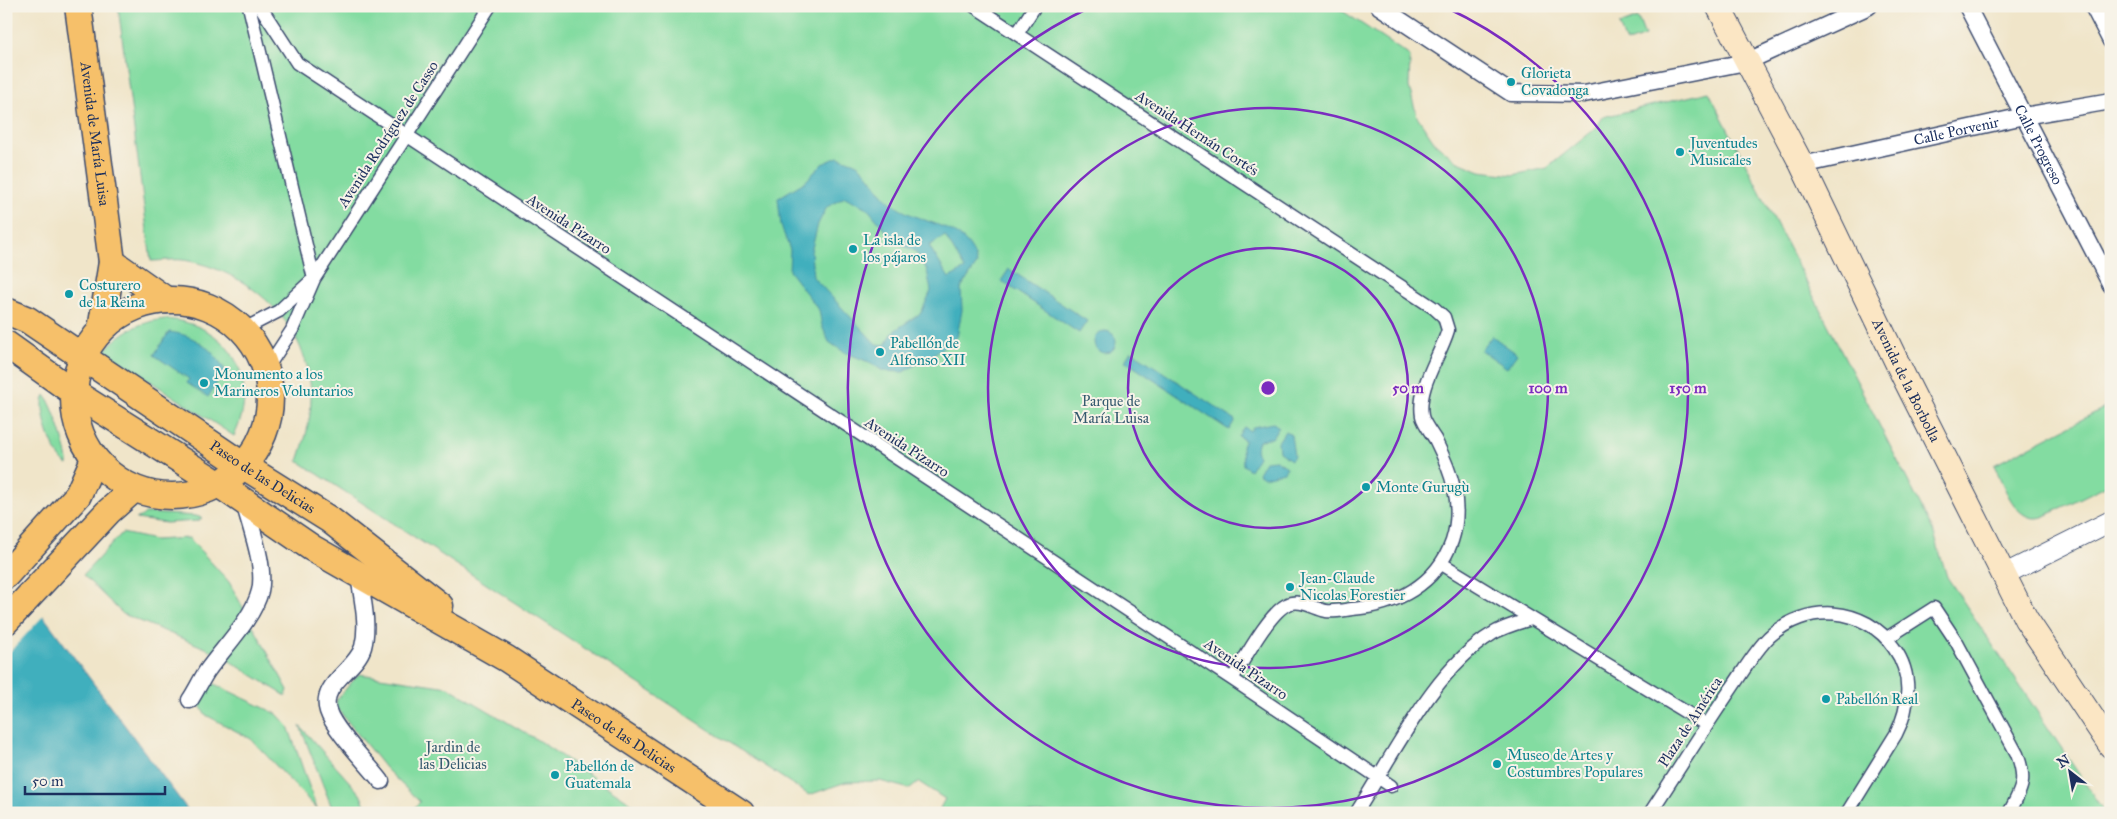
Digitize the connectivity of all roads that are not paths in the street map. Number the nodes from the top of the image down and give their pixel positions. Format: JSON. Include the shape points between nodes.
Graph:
{"nodes":[{"id":1,"x":78,"y":6,"type":"edge"},
{"id":2,"x":249,"y":6,"type":"edge"},
{"id":3,"x":260,"y":6,"type":"edge"},
{"id":4,"x":490,"y":6,"type":"edge"},
{"id":5,"x":974,"y":6,"type":"edge"},
{"id":6,"x":1035,"y":6,"type":"edge"},
{"id":7,"x":1378,"y":6,"type":"edge"},
{"id":8,"x":1718,"y":6,"type":"edge"},
{"id":9,"x":1869,"y":6,"type":"edge"},
{"id":10,"x":1967,"y":6,"type":"edge"},
{"id":11,"x":2093,"y":6,"type":"edge"},
{"id":12,"x":1016,"y":34,"type":"junction"},
{"id":13,"x":2111,"y":41,"type":"edge"},
{"id":14,"x":1746,"y":62,"type":"junction"},
{"id":15,"x":2111,"y":101,"type":"edge"},
{"id":16,"x":2024,"y":116,"type":"junction"},
{"id":17,"x":406,"y":136,"type":"junction"},
{"id":18,"x":1802,"y":165,"type":"junction"},
{"id":19,"x":112,"y":262,"type":"junction"},
{"id":20,"x":314,"y":279,"type":"junction"},
{"id":21,"x":2111,"y":284,"type":"edge"},
{"id":22,"x":166,"y":300,"type":"junction"},
{"id":23,"x":6,"y":311,"type":"edge"},
{"id":24,"x":244,"y":329,"type":"junction"},
{"id":25,"x":101,"y":330,"type":"junction"},
{"id":26,"x":6,"y":344,"type":"edge"},
{"id":27,"x":82,"y":357,"type":"junction"},
{"id":28,"x":267,"y":368,"type":"junction"},
{"id":29,"x":74,"y":392,"type":"junction"},
{"id":30,"x":94,"y":459,"type":"junction"},
{"id":31,"x":244,"y":466,"type":"junction"},
{"id":32,"x":220,"y":485,"type":"junction"},
{"id":33,"x":134,"y":489,"type":"junction"},
{"id":34,"x":244,"y":502,"type":"junction"},
{"id":35,"x":2111,"y":521,"type":"edge"},
{"id":36,"x":1442,"y":564,"type":"junction"},
{"id":37,"x":6,"y":575,"type":"edge"},
{"id":38,"x":359,"y":575,"type":"junction"},
{"id":39,"x":2003,"y":575,"type":"junction"},
{"id":40,"x":1531,"y":619,"type":"junction"},
{"id":41,"x":6,"y":621,"type":"edge"},
{"id":42,"x":1887,"y":638,"type":"junction"},
{"id":43,"x":508,"y":659,"type":"junction"},
{"id":44,"x":1232,"y":679,"type":"junction"},
{"id":45,"x":190,"y":700,"type":"dead end"},
{"id":46,"x":1707,"y":725,"type":"junction"},
{"id":47,"x":2111,"y":746,"type":"edge"},
{"id":48,"x":1379,"y":778,"type":"junction"},
{"id":49,"x":381,"y":781,"type":"dead end"},
{"id":50,"x":1391,"y":786,"type":"dead end"},
{"id":51,"x":741,"y":813,"type":"edge"},
{"id":52,"x":1356,"y":813,"type":"edge"},
{"id":53,"x":1650,"y":813,"type":"edge"},
{"id":54,"x":1847,"y":813,"type":"edge"},
{"id":55,"x":2009,"y":813,"type":"edge"}],
"edges":[{"from":1,"to":19,"type":"main road","name":"Avenida de María Luisa"},
{"from":2,"to":20,"type":"street"},
{"from":3,"to":17,"type":"street","name":"Avenida Pizarro","via":[[297,63]]},
{"from":4,"to":17,"type":"street","name":"Avenida Rodríguez de Casso"},
{"from":5,"to":12,"type":"street","name":"Avenida Hernán Cortés"},
{"from":6,"to":12,"type":"street"},
{"from":7,"to":14,"type":"street","via":[[1511,93],[1584,94]]},
{"from":8,"to":14,"type":"main road","name":"Avenida de la Borbolla"},
{"from":9,"to":14,"type":"street"},
{"from":10,"to":16,"type":"street","name":"Calle Progreso"},
{"from":11,"to":13,"type":"street"},
{"from":12,"to":36,"type":"street","name":"Avenida Hernán Cortés","via":[[1444,317],[1448,330],[1425,383],[1422,417],[1445,458],[1456,498],[1452,540]]},
{"from":14,"to":18,"type":"main road","name":"Avenida de la Borbolla"},
{"from":15,"to":16,"type":"street","name":"Calle Porvenir"},
{"from":16,"to":18,"type":"street","name":"Calle Porvenir"},
{"from":16,"to":21,"type":"street","name":"Calle Progreso"},
{"from":17,"to":20,"type":"street","name":"Avenida Rodríguez de Casso"},
{"from":17,"to":44,"type":"street","name":"Avenida Pizarro"},
{"from":18,"to":39,"type":"main road","name":"Avenida de la Borbolla"},
{"from":19,"to":22,"type":"main road"},
{"from":19,"to":25,"type":"main road","name":"Avenida de María Luisa"},
{"from":20,"to":24,"type":"street","via":[[278,311]]},
{"from":20,"to":28,"type":"street","via":[[292,330]]},
{"from":22,"to":24,"type":"main road","via":[[207,305]]},
{"from":22,"to":25,"type":"main road","via":[[131,308]]},
{"from":23,"to":27,"type":"main road","name":"Paseo de las Delicias","via":[[28,320]]},
{"from":24,"to":28,"type":"main road"},
{"from":25,"to":27,"type":"main road"},
{"from":26,"to":29,"type":"main road","name":"Paseo de las Delicias"},
{"from":27,"to":29,"type":"main road"},
{"from":27,"to":31,"type":"main road","name":"Paseo de las Delicias"},
{"from":28,"to":31,"type":"main road","via":[[271,394],[269,420],[259,445]]},
{"from":29,"to":30,"type":"main road","via":[[75,416],[82,439]]},
{"from":29,"to":32,"type":"main road","name":"Paseo de las Delicias"},
{"from":30,"to":33,"type":"main road","via":[[112,477]]},
{"from":30,"to":37,"type":"main road","via":[[75,498]]},
{"from":31,"to":32,"type":"main road"},
{"from":31,"to":43,"type":"main road","name":"Paseo de las Delicias","via":[[330,520]]},
{"from":32,"to":33,"type":"main road","via":[[177,497]]},
{"from":32,"to":34,"type":"main road","name":"Paseo de las Delicias"},
{"from":33,"to":41,"type":"main road"},
{"from":34,"to":38,"type":"main road","name":"Paseo de las Delicias"},
{"from":34,"to":45,"type":"street","via":[[258,552],[260,591],[248,616],[206,671]]},
{"from":35,"to":39,"type":"street"},
{"from":36,"to":40,"type":"street"},
{"from":36,"to":44,"type":"street","via":[[1425,582],[1399,599],[1373,607],[1327,611],[1308,603],[1288,604],[1276,613]]},
{"from":38,"to":43,"type":"main road","name":"Paseo de las Delicias"},
{"from":38,"to":49,"type":"street","via":[[365,620],[363,648],[350,669],[333,684],[327,710]]},
{"from":39,"to":47,"type":"main road","name":"Avenida de la Borbolla","via":[[2026,619]]},
{"from":40,"to":46,"type":"street"},
{"from":40,"to":48,"type":"street","via":[[1493,633],[1461,657],[1434,690]]},
{"from":42,"to":46,"type":"street","name":"Plaza de América","via":[[1876,628],[1849,615],[1820,613],[1780,628],[1758,650]]},
{"from":42,"to":54,"type":"street","via":[[1902,663],[1908,692],[1903,721]]},
{"from":42,"to":55,"type":"street","via":[[1934,608],[1956,641],[2023,770],[2023,783]]},
{"from":43,"to":51,"type":"main road","name":"Paseo de las Delicias"},
{"from":44,"to":48,"type":"street","name":"Avenida Pizarro"},
{"from":46,"to":53,"type":"street","name":"Plaza de América"},
{"from":48,"to":50,"type":"street","name":"Avenida Pizarro"},
{"from":48,"to":52,"type":"street"}]}
